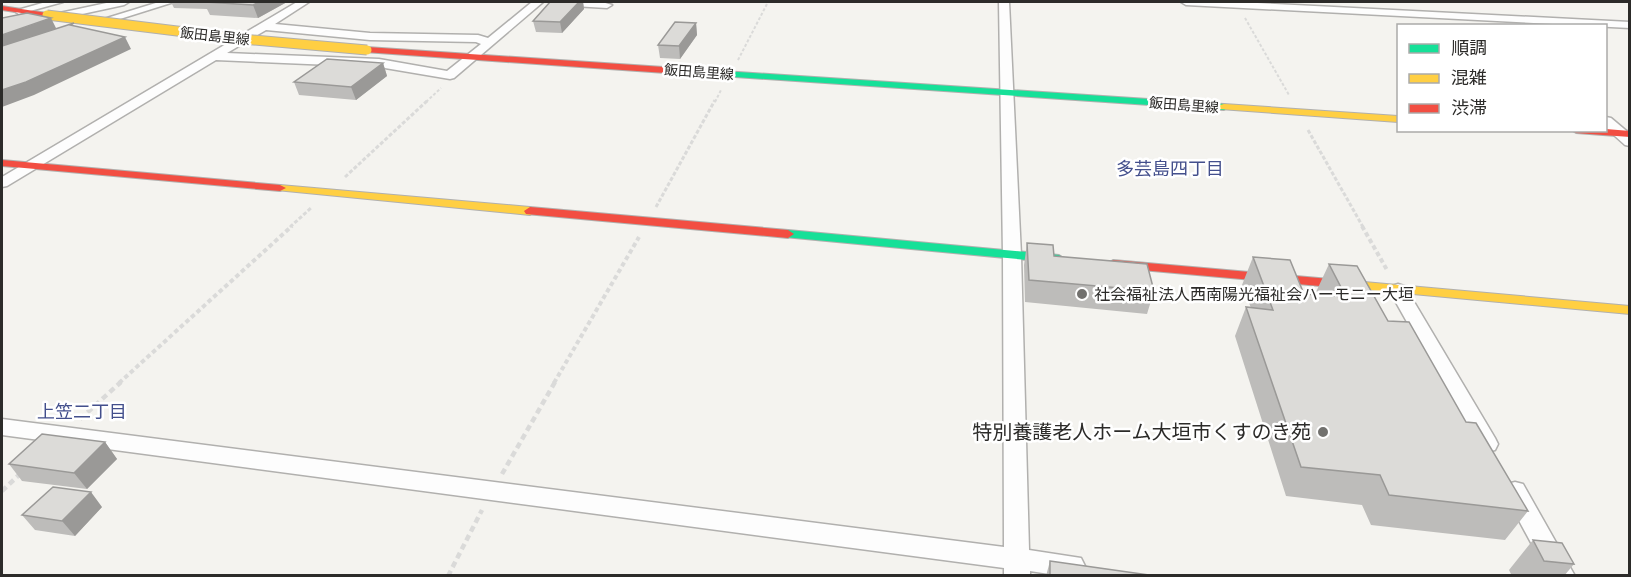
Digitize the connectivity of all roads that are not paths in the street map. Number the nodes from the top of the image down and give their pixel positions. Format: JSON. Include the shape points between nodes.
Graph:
{"nodes":[{"id":1,"x":58,"y":2,"type":"edge"},
{"id":2,"x":124,"y":2,"type":"edge"},
{"id":3,"x":169,"y":2,"type":"edge"},
{"id":4,"x":304,"y":2,"type":"edge"},
{"id":5,"x":538,"y":2,"type":"edge"},
{"id":6,"x":556,"y":2,"type":"edge"},
{"id":7,"x":1004,"y":2,"type":"edge"},
{"id":8,"x":1186,"y":2,"type":"edge"},
{"id":9,"x":607,"y":5,"type":"dead end"},
{"id":10,"x":1475,"y":7,"type":"dead end"},
{"id":11,"x":2,"y":8,"type":"edge"},
{"id":12,"x":18,"y":17,"type":"junction"},
{"id":13,"x":1492,"y":22,"type":"edge"},
{"id":14,"x":1560,"y":24,"type":"edge"},
{"id":15,"x":1607,"y":25,"type":"edge"},
{"id":16,"x":262,"y":26,"type":"junction"},
{"id":17,"x":1629,"y":26,"type":"edge"},
{"id":18,"x":75,"y":30,"type":"edge"},
{"id":19,"x":488,"y":43,"type":"junction"},
{"id":20,"x":214,"y":56,"type":"junction"},
{"id":21,"x":472,"y":57,"type":"junction"},
{"id":22,"x":1007,"y":93,"type":"junction"},
{"id":23,"x":1397,"y":119,"type":"edge"},
{"id":24,"x":1607,"y":122,"type":"edge"},
{"id":25,"x":1593,"y":132,"type":"edge"},
{"id":26,"x":1626,"y":136,"type":"edge"},
{"id":27,"x":2,"y":163,"type":"edge"},
{"id":28,"x":31,"y":165,"type":"junction"},
{"id":29,"x":2,"y":183,"type":"edge"},
{"id":30,"x":1012,"y":255,"type":"junction"},
{"id":31,"x":1071,"y":261,"type":"edge"},
{"id":32,"x":1094,"y":263,"type":"edge"},
{"id":33,"x":1398,"y":290,"type":"junction"},
{"id":34,"x":1629,"y":310,"type":"edge"},
{"id":35,"x":2,"y":427,"type":"edge"},
{"id":36,"x":1017,"y":568,"type":"edge"},
{"id":37,"x":1098,"y":570,"type":"edge"},
{"id":38,"x":1563,"y":576,"type":"edge"}],
"edges":[{"from":1,"to":12,"type":"street"},
{"from":2,"to":12,"type":"street"},
{"from":3,"to":18,"type":"street"},
{"from":4,"to":16,"type":"street"},
{"from":5,"to":19,"type":"street"},
{"from":6,"to":9,"type":"street"},
{"from":7,"to":22,"type":"street"},
{"from":8,"to":13,"type":"street"},
{"from":10,"to":13,"type":"street"},
{"from":11,"to":12,"type":"main road","name":"飯田島里線"},
{"from":12,"to":21,"type":"main road","name":"飯田島里線","bridge":true,"via":[[47,15],[242,39]]},
{"from":13,"to":14,"type":"street"},
{"from":15,"to":17,"type":"street"},
{"from":16,"to":19,"type":"street","via":[[376,38],[478,38]]},
{"from":16,"to":20,"type":"street"},
{"from":19,"to":21,"type":"street"},
{"from":20,"to":21,"type":"street","via":[[379,63],[450,75]]},
{"from":20,"to":28,"type":"street"},
{"from":21,"to":22,"type":"main road","name":"飯田島里線"},
{"from":22,"to":23,"type":"main road","name":"飯田島里線"},
{"from":22,"to":30,"type":"street"},
{"from":24,"to":26,"type":"street"},
{"from":25,"to":26,"type":"main road"},
{"from":27,"to":28,"type":"main road"},
{"from":28,"to":29,"type":"street"},
{"from":28,"to":30,"type":"main road"},
{"from":30,"to":31,"type":"main road"},
{"from":30,"to":36,"type":"street"},
{"from":32,"to":33,"type":"main road"},
{"from":33,"to":34,"type":"main road"},
{"from":33,"to":38,"type":"street"},
{"from":35,"to":36,"type":"street","via":[[493,490]]},
{"from":36,"to":37,"type":"street"}]}
